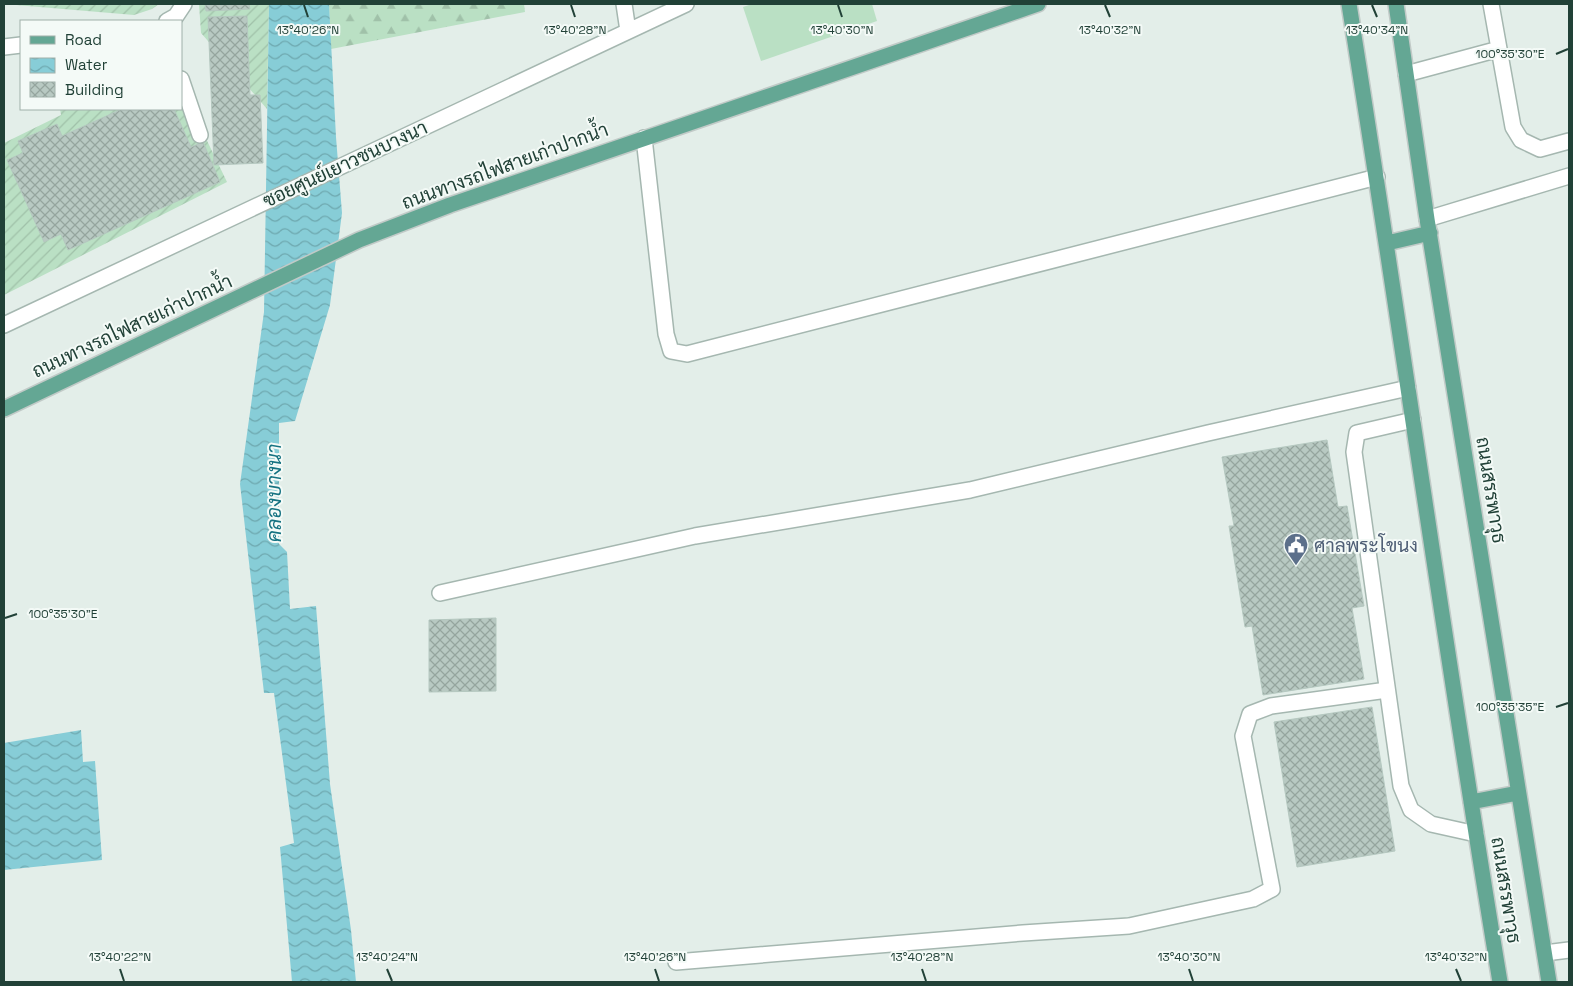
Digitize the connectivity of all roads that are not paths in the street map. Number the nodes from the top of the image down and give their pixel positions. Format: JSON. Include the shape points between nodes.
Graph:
{"nodes":[{"id":1,"x":184,"y":4,"type":"edge"},
{"id":2,"x":624,"y":4,"type":"edge"},
{"id":3,"x":686,"y":4,"type":"edge"},
{"id":4,"x":1038,"y":4,"type":"edge"},
{"id":5,"x":1349,"y":4,"type":"edge"},
{"id":6,"x":1396,"y":4,"type":"edge"},
{"id":7,"x":1491,"y":4,"type":"edge"},
{"id":8,"x":169,"y":20,"type":"edge"},
{"id":9,"x":628,"y":31,"type":"junction"},
{"id":10,"x":20,"y":45,"type":"edge"},
{"id":11,"x":4,"y":47,"type":"edge"},
{"id":12,"x":1499,"y":49,"type":"junction"},
{"id":13,"x":1406,"y":74,"type":"junction"},
{"id":14,"x":182,"y":82,"type":"edge"},
{"id":15,"x":200,"y":135,"type":"dead end"},
{"id":16,"x":644,"y":138,"type":"junction"},
{"id":17,"x":1569,"y":141,"type":"edge"},
{"id":18,"x":1569,"y":176,"type":"edge"},
{"id":19,"x":1377,"y":177,"type":"junction"},
{"id":20,"x":1428,"y":226,"type":"junction"},
{"id":21,"x":1387,"y":243,"type":"junction"},
{"id":22,"x":4,"y":325,"type":"edge"},
{"id":23,"x":1408,"y":388,"type":"junction"},
{"id":24,"x":4,"y":409,"type":"edge"},
{"id":25,"x":1413,"y":420,"type":"junction"},
{"id":26,"x":440,"y":593,"type":"dead end"},
{"id":27,"x":1388,"y":690,"type":"junction"},
{"id":28,"x":1518,"y":793,"type":"junction"},
{"id":29,"x":1472,"y":802,"type":"junction"},
{"id":30,"x":1476,"y":834,"type":"junction"},
{"id":31,"x":1569,"y":950,"type":"edge"},
{"id":32,"x":1545,"y":953,"type":"junction"},
{"id":33,"x":676,"y":962,"type":"dead end"},
{"id":34,"x":1500,"y":982,"type":"edge"},
{"id":35,"x":1549,"y":982,"type":"edge"}],
"edges":[{"from":1,"to":8,"type":"street"},
{"from":2,"to":9,"type":"street"},
{"from":3,"to":9,"type":"street","name":"ซอยศูนย์เยาวชนบางนา"},
{"from":4,"to":16,"type":"main road","name":"ถนนทางรถไฟสายเก่าปากน้ำ"},
{"from":5,"to":19,"type":"main road","name":"ถนนสรรพาวุธ"},
{"from":6,"to":13,"type":"main road","name":"ถนนสรรพาวุธ"},
{"from":7,"to":12,"type":"street"},
{"from":9,"to":22,"type":"street","name":"ซอยศูนย์เยาวชนบางนา"},
{"from":10,"to":11,"type":"street"},
{"from":12,"to":13,"type":"street"},
{"from":12,"to":17,"type":"street","via":[[1512,127],[1521,140],[1540,149]]},
{"from":13,"to":20,"type":"main road","name":"ถนนสรรพาวุธ"},
{"from":14,"to":15,"type":"street"},
{"from":16,"to":19,"type":"street","via":[[666,334],[671,351],[687,354]]},
{"from":16,"to":24,"type":"main road","name":"ถนนทางรถไฟสายเก่าปากน้ำ","via":[[359,240]]},
{"from":18,"to":20,"type":"street"},
{"from":19,"to":21,"type":"main road","name":"ถนนสรรพาวุธ"},
{"from":20,"to":21,"type":"main road"},
{"from":20,"to":28,"type":"main road","name":"ถนนสรรพาวุธ"},
{"from":21,"to":23,"type":"main road","name":"ถนนสรรพาวุธ"},
{"from":23,"to":25,"type":"main road","name":"ถนนสรรพาวุธ"},
{"from":23,"to":26,"type":"street","via":[[970,490],[689,537]]},
{"from":25,"to":27,"type":"street","via":[[1357,433],[1354,452]]},
{"from":25,"to":29,"type":"main road","name":"ถนนสรรพาวุธ"},
{"from":27,"to":30,"type":"street","via":[[1401,786],[1411,810],[1432,824]]},
{"from":27,"to":33,"type":"street","via":[[1271,706],[1250,714],[1243,736],[1272,889],[1253,899],[1129,926]]},
{"from":28,"to":29,"type":"main road"},
{"from":28,"to":32,"type":"main road","name":"ถนนสรรพาวุธ"},
{"from":29,"to":30,"type":"main road","name":"ถนนสรรพาวุธ"},
{"from":30,"to":34,"type":"main road","name":"ถนนสรรพาวุธ"},
{"from":31,"to":32,"type":"street"},
{"from":32,"to":35,"type":"main road","name":"ถนนสรรพาวุธ"}]}
